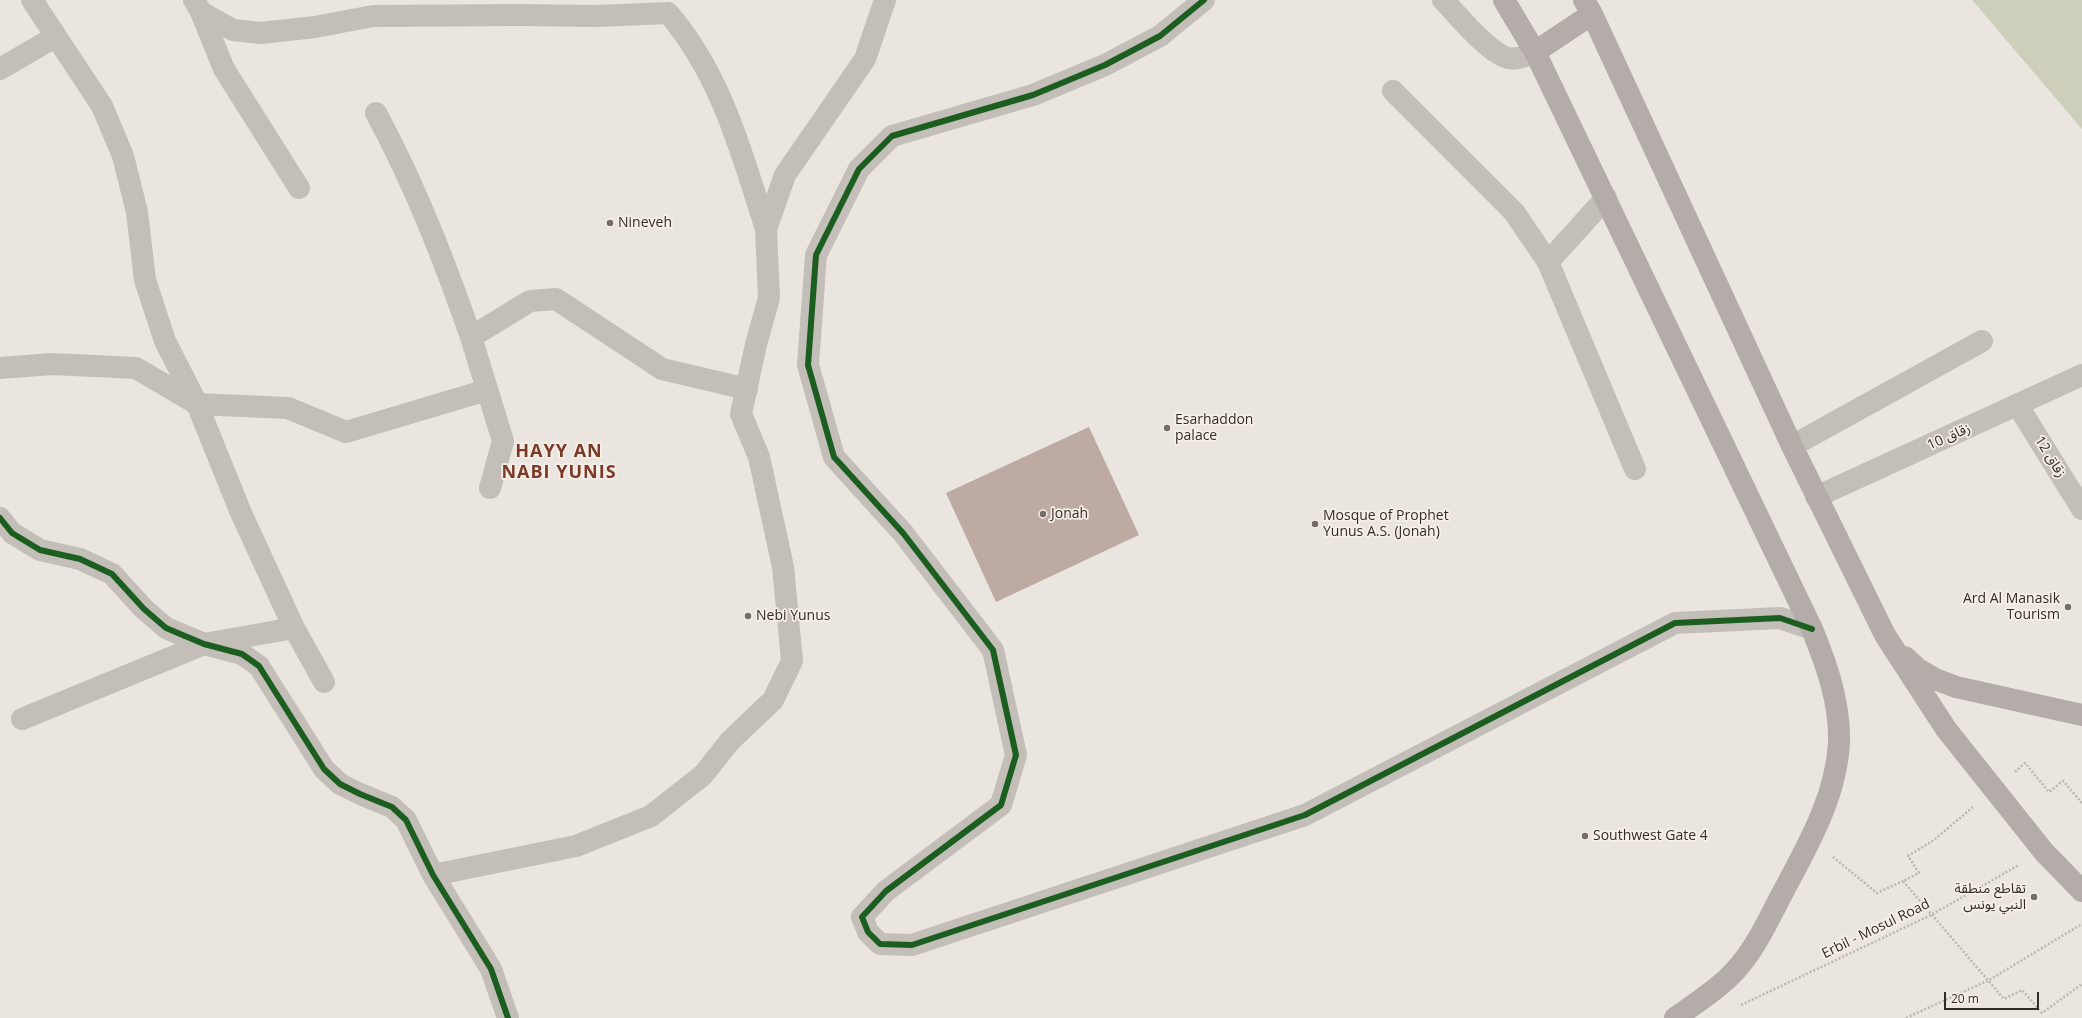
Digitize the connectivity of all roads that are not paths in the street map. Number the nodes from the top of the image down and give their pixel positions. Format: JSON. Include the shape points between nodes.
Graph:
{"nodes":[{"id":1,"x":32,"y":0,"type":"edge"},
{"id":2,"x":886,"y":0,"type":"edge"},
{"id":3,"x":1204,"y":0,"type":"edge"},
{"id":4,"x":1443,"y":0,"type":"edge"},
{"id":5,"x":1504,"y":0,"type":"edge"},
{"id":6,"x":198,"y":6,"type":"edge"},
{"id":7,"x":1588,"y":7,"type":"edge"},
{"id":8,"x":56,"y":37,"type":"junction"},
{"id":9,"x":1535,"y":52,"type":"junction"},
{"id":10,"x":0,"y":69,"type":"edge"},
{"id":11,"x":1393,"y":91,"type":"dead end"},
{"id":12,"x":376,"y":113,"type":"dead end"},
{"id":13,"x":299,"y":188,"type":"dead end"},
{"id":14,"x":1606,"y":198,"type":"junction"},
{"id":15,"x":766,"y":229,"type":"junction"},
{"id":16,"x":1548,"y":262,"type":"junction"},
{"id":17,"x":471,"y":337,"type":"junction"},
{"id":18,"x":1982,"y":341,"type":"dead end"},
{"id":19,"x":0,"y":368,"type":"edge"},
{"id":20,"x":2082,"y":376,"type":"edge"},
{"id":21,"x":747,"y":389,"type":"junction"},
{"id":22,"x":487,"y":390,"type":"junction"},
{"id":23,"x":197,"y":404,"type":"junction"},
{"id":24,"x":2018,"y":406,"type":"junction"},
{"id":25,"x":1792,"y":446,"type":"junction"},
{"id":26,"x":1635,"y":469,"type":"dead end"},
{"id":27,"x":490,"y":488,"type":"dead end"},
{"id":28,"x":1816,"y":496,"type":"junction"},
{"id":29,"x":2082,"y":509,"type":"edge"},
{"id":30,"x":0,"y":518,"type":"edge"},
{"id":31,"x":294,"y":628,"type":"junction"},
{"id":32,"x":1812,"y":629,"type":"junction"},
{"id":33,"x":1885,"y":635,"type":"junction"},
{"id":34,"x":204,"y":644,"type":"junction"},
{"id":35,"x":324,"y":682,"type":"dead end"},
{"id":36,"x":2082,"y":715,"type":"edge"},
{"id":37,"x":22,"y":719,"type":"dead end"},
{"id":38,"x":433,"y":875,"type":"junction"},
{"id":39,"x":2082,"y":891,"type":"edge"},
{"id":40,"x":508,"y":1018,"type":"edge"},
{"id":41,"x":1674,"y":1018,"type":"edge"}],
"edges":[{"from":1,"to":8,"type":"street"},
{"from":2,"to":15,"type":"street","via":[[865,59],[785,175]]},
{"from":3,"to":32,"type":"street","via":[[1160,36],[1105,65],[1033,95],[892,136],[859,169],[816,255],[808,364],[834,457],[903,533],[993,650],[1016,755],[1001,805],[886,891],[862,917],[868,932],[880,944],[912,945],[1304,815],[1675,623],[1780,618]]},
{"from":4,"to":9,"type":"street","via":[[1491,48],[1502,55],[1524,57]]},
{"from":5,"to":9,"type":"main road"},
{"from":6,"to":13,"type":"street","via":[[224,69]]},
{"from":6,"to":15,"type":"street","via":[[233,30],[261,33],[315,27],[373,16],[597,16],[668,13],[681,27],[717,88],[740,147]]},
{"from":7,"to":9,"type":"main road"},
{"from":7,"to":25,"type":"main road"},
{"from":8,"to":10,"type":"street"},
{"from":8,"to":23,"type":"street","via":[[102,106],[123,156],[137,212],[145,280],[165,341]]},
{"from":9,"to":14,"type":"main road"},
{"from":11,"to":16,"type":"street","via":[[1514,212]]},
{"from":12,"to":17,"type":"street","via":[[396,150],[440,249]]},
{"from":14,"to":16,"type":"street"},
{"from":14,"to":32,"type":"main road"},
{"from":15,"to":21,"type":"street","via":[[769,298]]},
{"from":16,"to":26,"type":"street"},
{"from":17,"to":21,"type":"street","via":[[530,301],[556,299],[662,369]]},
{"from":17,"to":22,"type":"street"},
{"from":18,"to":25,"type":"street"},
{"from":19,"to":23,"type":"street","via":[[52,364],[136,368]]},
{"from":20,"to":24,"type":"street","name":"زقاق 10"},
{"from":21,"to":38,"type":"street","via":[[741,414],[759,457],[783,567],[792,661],[773,700],[730,741],[703,775],[651,816],[576,846]]},
{"from":22,"to":23,"type":"street","via":[[346,432],[288,408]]},
{"from":22,"to":27,"type":"street","via":[[503,441]]},
{"from":23,"to":31,"type":"street","via":[[241,513]]},
{"from":24,"to":28,"type":"street","name":"زقاق 10"},
{"from":24,"to":29,"type":"street","name":"زقاق 12"},
{"from":25,"to":28,"type":"main road"},
{"from":28,"to":33,"type":"main road"},
{"from":30,"to":34,"type":"street","via":[[12,533],[40,550],[80,559],[112,574],[144,609],[166,628]]},
{"from":31,"to":34,"type":"street"},
{"from":31,"to":35,"type":"street"},
{"from":32,"to":41,"type":"main road","via":[[1834,689],[1838,718],[1839,743],[1830,791],[1811,839],[1751,949],[1730,976]]},
{"from":33,"to":36,"type":"main road","via":[[1899,652],[1935,680]]},
{"from":33,"to":39,"type":"main road","via":[[1946,729],[2044,852]]},
{"from":34,"to":37,"type":"street"},
{"from":34,"to":38,"type":"street","via":[[242,654],[259,666],[324,769],[340,784],[392,807],[406,820]]},
{"from":38,"to":40,"type":"street","via":[[491,969]]}]}
